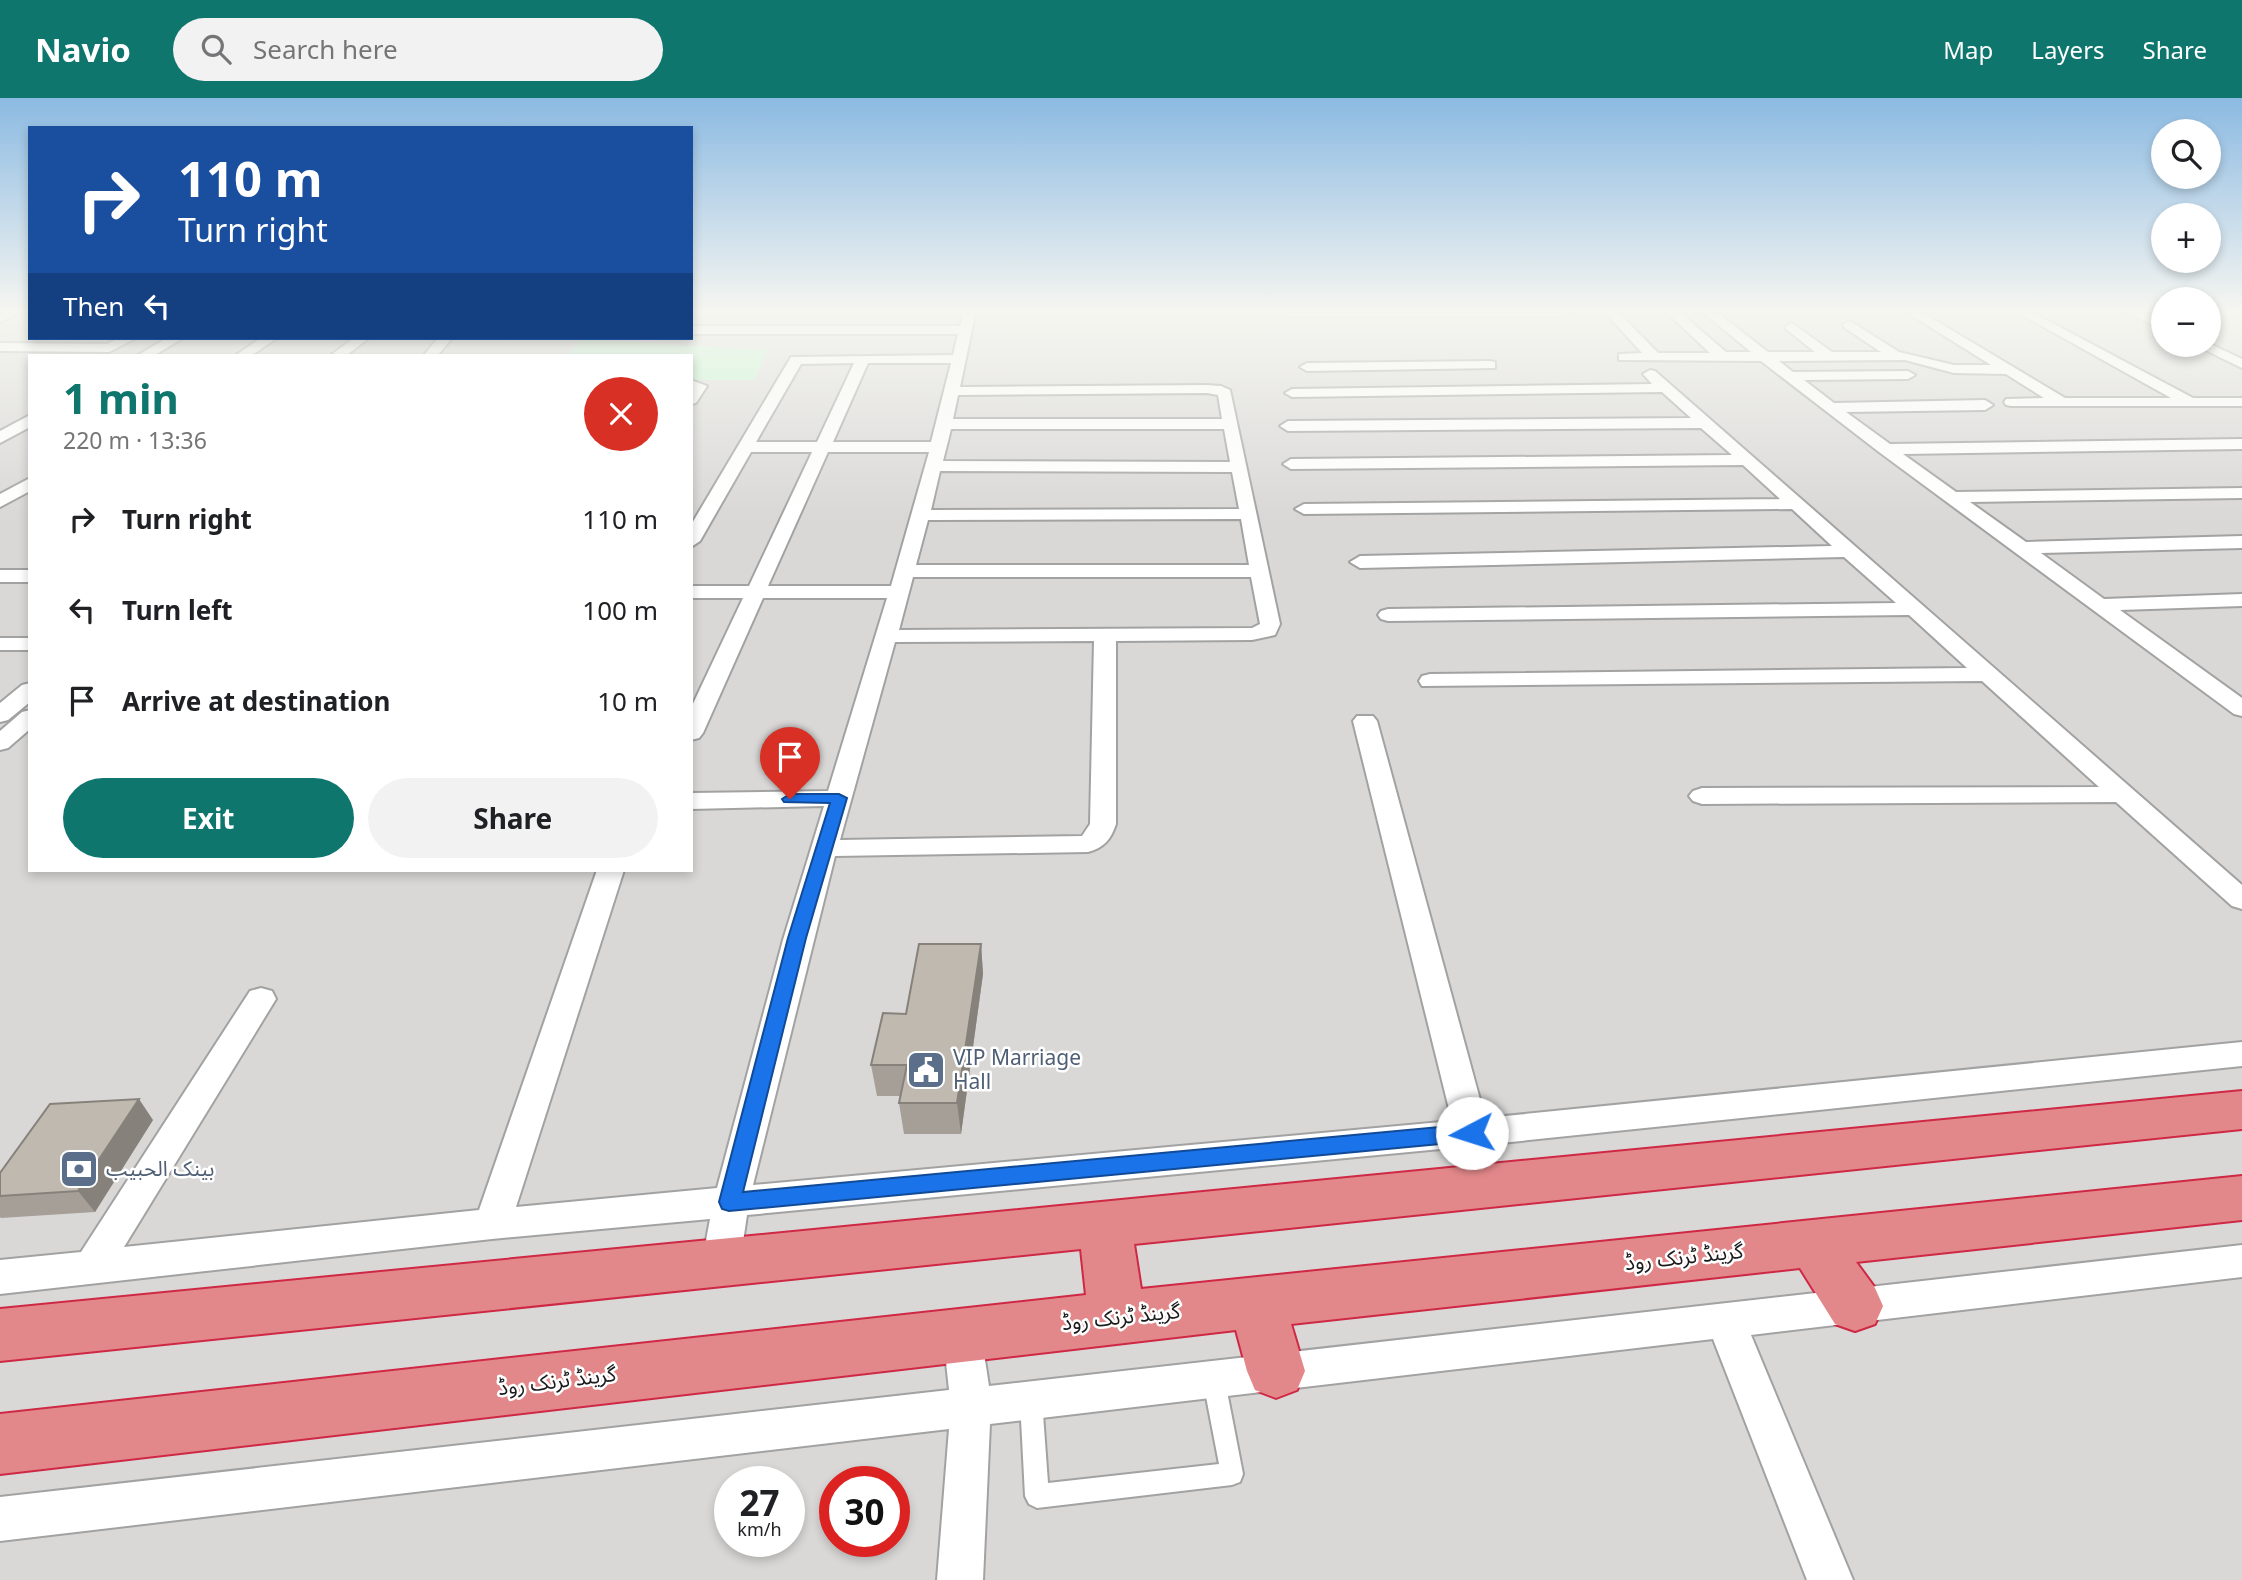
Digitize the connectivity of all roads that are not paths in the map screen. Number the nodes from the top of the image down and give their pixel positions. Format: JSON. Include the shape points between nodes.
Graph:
{"nodes":[{"id":1,"x":785,"y":379,"type":"edge"},
{"id":2,"x":854,"y":379,"type":"edge"},
{"id":3,"x":954,"y":379,"type":"edge"},
{"id":4,"x":1500,"y":379,"type":"edge"},
{"id":5,"x":1603,"y":379,"type":"edge"},
{"id":6,"x":1663,"y":379,"type":"edge"},
{"id":7,"x":1792,"y":379,"type":"edge"},
{"id":8,"x":2023,"y":379,"type":"edge"},
{"id":9,"x":2148,"y":379,"type":"edge"},
{"id":10,"x":693,"y":385,"type":"edge"},
{"id":11,"x":1508,"y":390,"type":"junction"},
{"id":12,"x":951,"y":391,"type":"junction"},
{"id":13,"x":1292,"y":393,"type":"dead end"},
{"id":14,"x":693,"y":397,"type":"edge"},
{"id":15,"x":2011,"y":402,"type":"dead end"},
{"id":16,"x":2062,"y":402,"type":"junction"},
{"id":17,"x":2190,"y":402,"type":"junction"},
{"id":18,"x":2242,"y":402,"type":"edge"},
{"id":19,"x":1985,"y":405,"type":"dead end"},
{"id":20,"x":1830,"y":408,"type":"junction"},
{"id":21,"x":1706,"y":423,"type":"junction"},
{"id":22,"x":1231,"y":424,"type":"junction"},
{"id":23,"x":1288,"y":426,"type":"dead end"},
{"id":24,"x":27,"y":427,"type":"edge"},
{"id":25,"x":0,"y":439,"type":"edge"},
{"id":26,"x":2242,"y":444,"type":"edge"},
{"id":27,"x":938,"y":446,"type":"junction"},
{"id":28,"x":747,"y":447,"type":"junction"},
{"id":29,"x":824,"y":447,"type":"junction"},
{"id":30,"x":1885,"y":449,"type":"junction"},
{"id":31,"x":1747,"y":460,"type":"junction"},
{"id":32,"x":1291,"y":464,"type":"dead end"},
{"id":33,"x":1239,"y":467,"type":"junction"},
{"id":34,"x":28,"y":484,"type":"edge"},
{"id":35,"x":2242,"y":493,"type":"edge"},
{"id":36,"x":1952,"y":497,"type":"junction"},
{"id":37,"x":0,"y":502,"type":"edge"},
{"id":38,"x":1797,"y":504,"type":"junction"},
{"id":39,"x":1304,"y":509,"type":"dead end"},
{"id":40,"x":1248,"y":514,"type":"junction"},
{"id":41,"x":920,"y":515,"type":"junction"},
{"id":42,"x":693,"y":538,"type":"edge"},
{"id":43,"x":2239,"y":545,"type":"edge"},
{"id":44,"x":2022,"y":548,"type":"junction"},
{"id":45,"x":1850,"y":551,"type":"junction"},
{"id":46,"x":1360,"y":562,"type":"dead end"},
{"id":47,"x":1260,"y":571,"type":"junction"},
{"id":48,"x":902,"y":581,"type":"junction"},
{"id":49,"x":756,"y":591,"type":"junction"},
{"id":50,"x":693,"y":592,"type":"edge"},
{"id":51,"x":2242,"y":600,"type":"edge"},
{"id":52,"x":2100,"y":605,"type":"junction"},
{"id":53,"x":1914,"y":609,"type":"junction"},
{"id":54,"x":1388,"y":615,"type":"dead end"},
{"id":55,"x":1105,"y":635,"type":"junction"},
{"id":56,"x":887,"y":636,"type":"junction"},
{"id":57,"x":0,"y":644,"type":"edge"},
{"id":58,"x":28,"y":644,"type":"edge"},
{"id":59,"x":1988,"y":674,"type":"junction"},
{"id":60,"x":1430,"y":681,"type":"dead end"},
{"id":61,"x":28,"y":694,"type":"edge"},
{"id":62,"x":2242,"y":709,"type":"edge"},
{"id":63,"x":16,"y":721,"type":"edge"},
{"id":64,"x":1365,"y":721,"type":"dead end"},
{"id":65,"x":693,"y":729,"type":"edge"},
{"id":66,"x":0,"y":743,"type":"edge"},
{"id":67,"x":2123,"y":794,"type":"junction"},
{"id":68,"x":1702,"y":796,"type":"dead end"},
{"id":69,"x":839,"y":798,"type":"junction"},
{"id":70,"x":693,"y":801,"type":"edge"},
{"id":71,"x":824,"y":848,"type":"junction"},
{"id":72,"x":609,"y":872,"type":"edge"},
{"id":73,"x":2242,"y":900,"type":"edge"},
{"id":74,"x":261,"y":999,"type":"dead end"},
{"id":75,"x":2242,"y":1054,"type":"edge"},
{"id":76,"x":2242,"y":1110,"type":"edge"},
{"id":77,"x":1472,"y":1133,"type":"junction"},
{"id":78,"x":2242,"y":1198,"type":"edge"},
{"id":79,"x":729,"y":1202,"type":"junction"},
{"id":80,"x":492,"y":1224,"type":"junction"},
{"id":81,"x":1105,"y":1224,"type":"junction"},
{"id":82,"x":1813,"y":1243,"type":"junction"},
{"id":83,"x":2242,"y":1261,"type":"edge"},
{"id":84,"x":720,"y":1262,"type":"junction"},
{"id":85,"x":92,"y":1267,"type":"junction"},
{"id":86,"x":0,"y":1277,"type":"edge"},
{"id":87,"x":1257,"y":1302,"type":"junction"},
{"id":88,"x":1855,"y":1306,"type":"junction"},
{"id":89,"x":1117,"y":1317,"type":"junction"},
{"id":90,"x":1725,"y":1320,"type":"junction"},
{"id":91,"x":962,"y":1334,"type":"junction"},
{"id":92,"x":0,"y":1335,"type":"edge"},
{"id":93,"x":1276,"y":1371,"type":"junction"},
{"id":94,"x":1214,"y":1378,"type":"junction"},
{"id":95,"x":1031,"y":1399,"type":"junction"},
{"id":96,"x":971,"y":1405,"type":"junction"},
{"id":97,"x":0,"y":1444,"type":"edge"},
{"id":98,"x":0,"y":1519,"type":"edge"},
{"id":99,"x":960,"y":1580,"type":"edge"},
{"id":100,"x":1830,"y":1580,"type":"edge"}],
"edges":[{"from":1,"to":28,"type":"street"},
{"from":2,"to":29,"type":"street"},
{"from":3,"to":12,"type":"street"},
{"from":4,"to":11,"type":"street"},
{"from":5,"to":11,"type":"street"},
{"from":6,"to":21,"type":"street"},
{"from":7,"to":20,"type":"street"},
{"from":8,"to":16,"type":"street"},
{"from":9,"to":17,"type":"street"},
{"from":10,"to":14,"type":"street","via":[[700,387]]},
{"from":11,"to":13,"type":"street"},
{"from":12,"to":22,"type":"street","via":[[1221,390]]},
{"from":12,"to":27,"type":"street"},
{"from":15,"to":16,"type":"street"},
{"from":16,"to":17,"type":"street"},
{"from":17,"to":18,"type":"street"},
{"from":19,"to":20,"type":"street"},
{"from":20,"to":30,"type":"street"},
{"from":21,"to":23,"type":"street"},
{"from":21,"to":31,"type":"street"},
{"from":22,"to":27,"type":"street"},
{"from":22,"to":33,"type":"street"},
{"from":24,"to":25,"type":"street"},
{"from":26,"to":30,"type":"street"},
{"from":27,"to":29,"type":"street"},
{"from":27,"to":33,"type":"street"},
{"from":27,"to":41,"type":"street"},
{"from":28,"to":29,"type":"street"},
{"from":28,"to":42,"type":"street"},
{"from":29,"to":49,"type":"street"},
{"from":30,"to":36,"type":"street"},
{"from":31,"to":32,"type":"street"},
{"from":31,"to":38,"type":"street"},
{"from":33,"to":40,"type":"street"},
{"from":34,"to":37,"type":"street"},
{"from":35,"to":36,"type":"street"},
{"from":36,"to":44,"type":"street"},
{"from":38,"to":39,"type":"street"},
{"from":38,"to":45,"type":"street"},
{"from":40,"to":41,"type":"street"},
{"from":40,"to":47,"type":"street"},
{"from":41,"to":48,"type":"street"},
{"from":43,"to":44,"type":"street"},
{"from":44,"to":52,"type":"street"},
{"from":45,"to":46,"type":"street"},
{"from":45,"to":53,"type":"street"},
{"from":47,"to":48,"type":"street"},
{"from":47,"to":55,"type":"street","via":[[1268,631]]},
{"from":48,"to":49,"type":"street"},
{"from":48,"to":56,"type":"street"},
{"from":49,"to":50,"type":"street"},
{"from":49,"to":65,"type":"street"},
{"from":51,"to":52,"type":"street"},
{"from":52,"to":62,"type":"street"},
{"from":53,"to":54,"type":"street"},
{"from":53,"to":59,"type":"street"},
{"from":55,"to":56,"type":"street"},
{"from":55,"to":71,"type":"street","via":[[1103,824],[1088,845]]},
{"from":56,"to":69,"type":"street"},
{"from":57,"to":58,"type":"street"},
{"from":59,"to":60,"type":"street"},
{"from":59,"to":67,"type":"street"},
{"from":61,"to":63,"type":"street"},
{"from":63,"to":66,"type":"street"},
{"from":64,"to":77,"type":"street"},
{"from":67,"to":68,"type":"street"},
{"from":67,"to":73,"type":"street"},
{"from":69,"to":70,"type":"street"},
{"from":69,"to":71,"type":"street"},
{"from":71,"to":79,"type":"street"},
{"from":72,"to":80,"type":"street"},
{"from":74,"to":85,"type":"street"},
{"from":75,"to":77,"type":"street"},
{"from":76,"to":81,"type":"highway"},
{"from":77,"to":79,"type":"street"},
{"from":78,"to":82,"type":"highway","name":"گرینڈ ٹرنک روڈ"},
{"from":79,"to":80,"type":"street"},
{"from":79,"to":84,"type":"street"},
{"from":80,"to":85,"type":"street"},
{"from":81,"to":84,"type":"highway"},
{"from":81,"to":89,"type":"highway"},
{"from":82,"to":87,"type":"highway","name":"گرینڈ ٹرنک روڈ"},
{"from":82,"to":88,"type":"highway"},
{"from":83,"to":88,"type":"street"},
{"from":84,"to":92,"type":"highway"},
{"from":85,"to":86,"type":"street"},
{"from":87,"to":89,"type":"highway","name":"گرینڈ ٹرنک روڈ"},
{"from":87,"to":93,"type":"highway"},
{"from":88,"to":90,"type":"street"},
{"from":89,"to":91,"type":"highway","name":"گرینڈ ٹرنک روڈ"},
{"from":90,"to":93,"type":"street"},
{"from":90,"to":100,"type":"street"},
{"from":91,"to":96,"type":"street"},
{"from":91,"to":97,"type":"highway","name":"گرینڈ ٹرنک روڈ"},
{"from":93,"to":94,"type":"street"},
{"from":94,"to":95,"type":"street"},
{"from":94,"to":95,"type":"lane","via":[[1231,1474],[1037,1496]]},
{"from":95,"to":96,"type":"street"},
{"from":96,"to":98,"type":"street"},
{"from":96,"to":99,"type":"street"}]}
